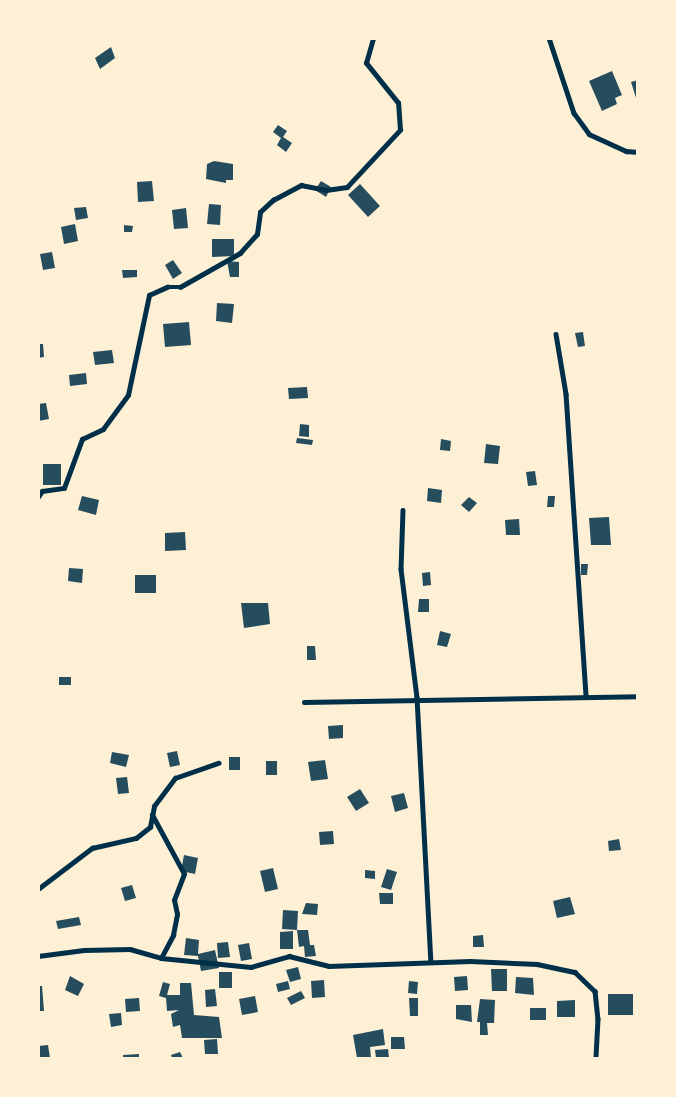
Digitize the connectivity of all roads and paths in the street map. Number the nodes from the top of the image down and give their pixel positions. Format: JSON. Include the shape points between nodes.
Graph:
{"nodes":[{"id":1,"x":373,"y":38,"type":"edge"},
{"id":2,"x":549,"y":38,"type":"edge"},
{"id":3,"x":638,"y":152,"type":"edge"},
{"id":4,"x":555,"y":334,"type":"dead end"},
{"id":5,"x":38,"y":497,"type":"edge"},
{"id":6,"x":403,"y":510,"type":"dead end"},
{"id":7,"x":586,"y":696,"type":"junction"},
{"id":8,"x":638,"y":696,"type":"edge"},
{"id":9,"x":417,"y":697,"type":"junction"},
{"id":10,"x":304,"y":702,"type":"dead end"},
{"id":11,"x":218,"y":763,"type":"dead end"},
{"id":12,"x":152,"y":815,"type":"junction"},
{"id":13,"x":38,"y":889,"type":"edge"},
{"id":14,"x":38,"y":956,"type":"edge"},
{"id":15,"x":161,"y":958,"type":"junction"},
{"id":16,"x":431,"y":961,"type":"junction"},
{"id":17,"x":596,"y":1059,"type":"edge"}],
"edges":[{"from":1,"to":5,"type":"street","via":[[366,63],[398,103],[400,130],[347,187],[326,190],[301,185],[273,200],[260,212],[257,234],[240,253],[180,287],[149,295],[128,395],[103,429],[82,439],[64,488],[42,491]]},
{"from":2,"to":3,"type":"street","via":[[574,113],[589,134]]},
{"from":4,"to":7,"type":"street","via":[[566,394]]},
{"from":6,"to":9,"type":"street","via":[[401,569]]},
{"from":7,"to":8,"type":"street"},
{"from":7,"to":9,"type":"street"},
{"from":9,"to":10,"type":"street"},
{"from":9,"to":16,"type":"street"},
{"from":11,"to":12,"type":"street","via":[[175,778]]},
{"from":12,"to":13,"type":"street","via":[[150,827],[136,838],[92,848]]},
{"from":12,"to":15,"type":"street","via":[[184,874],[174,900],[173,935]]},
{"from":14,"to":15,"type":"street","via":[[130,949]]},
{"from":15,"to":16,"type":"street","via":[[251,967],[289,956],[329,966]]},
{"from":16,"to":17,"type":"street","via":[[537,964],[575,972],[595,991]]}]}
